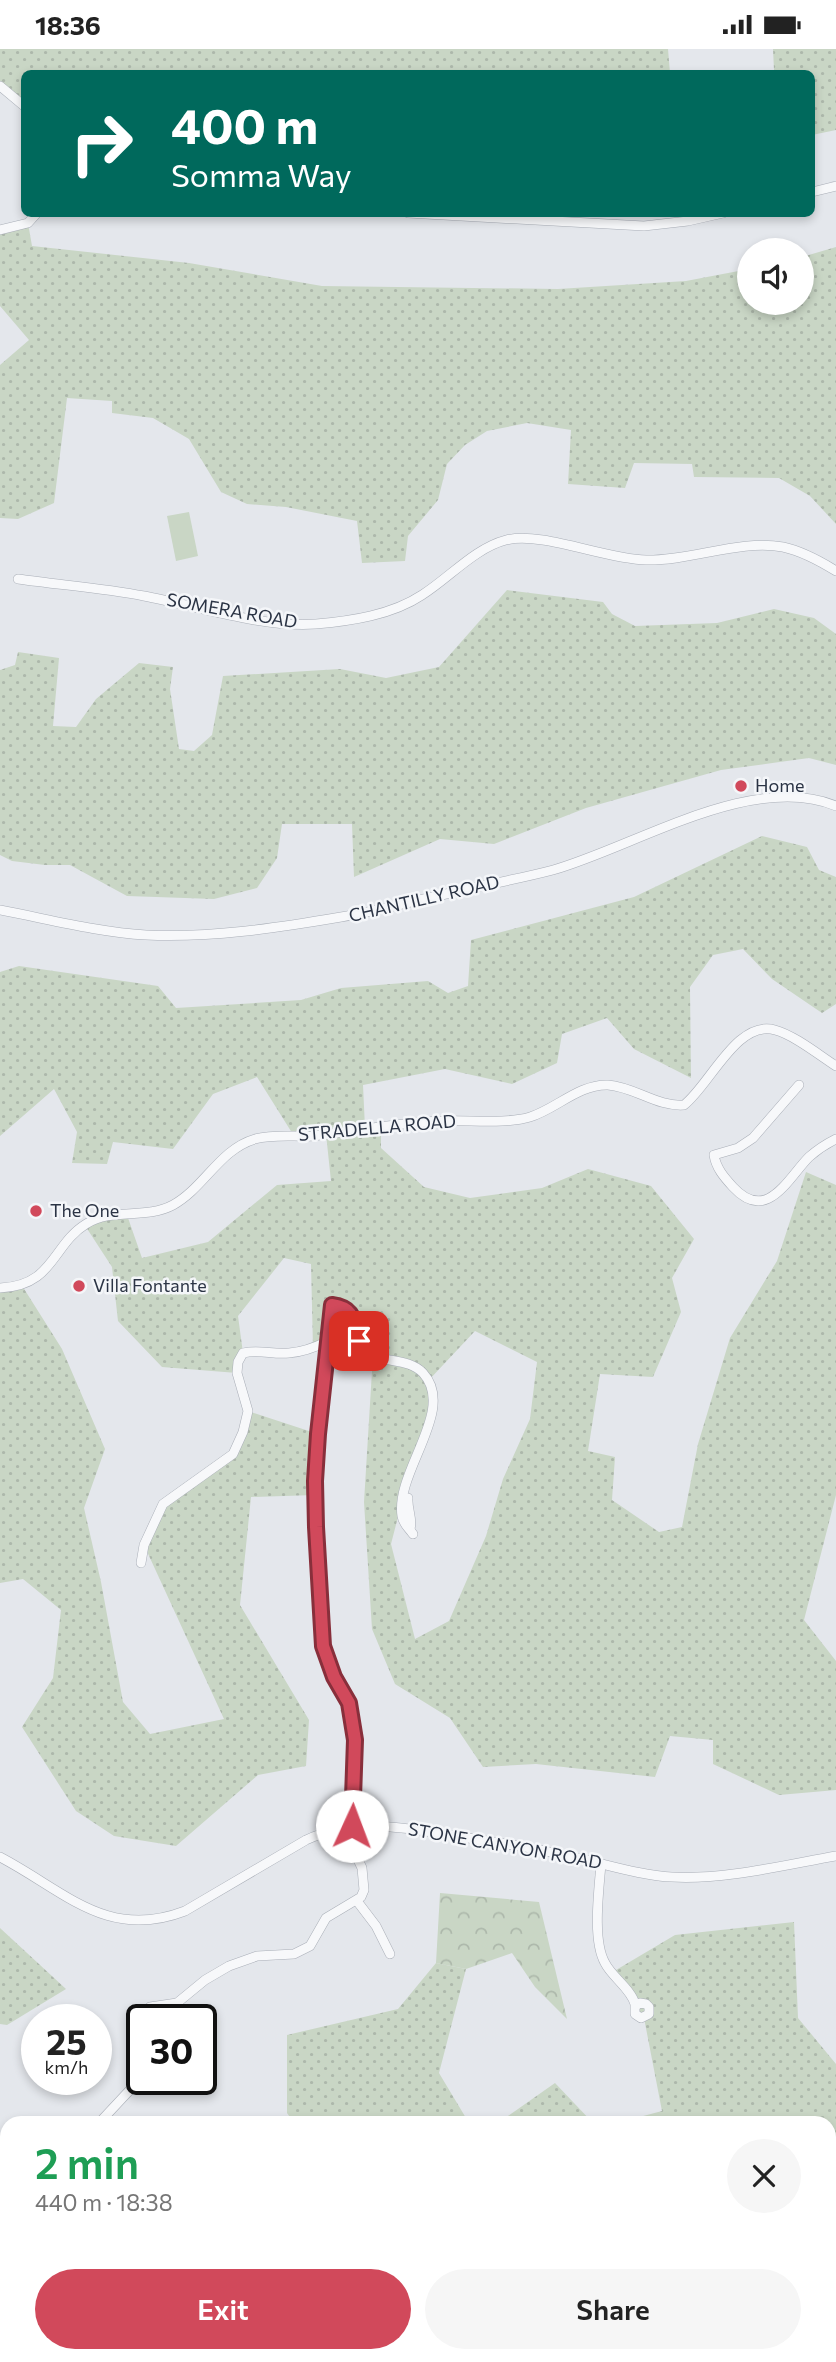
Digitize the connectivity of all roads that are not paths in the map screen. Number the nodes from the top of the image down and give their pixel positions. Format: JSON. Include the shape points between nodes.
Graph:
{"nodes":[{"id":1,"x":0,"y":86,"type":"edge"},
{"id":2,"x":21,"y":104,"type":"edge"},
{"id":3,"x":836,"y":186,"type":"edge"},
{"id":4,"x":815,"y":191,"type":"edge"},
{"id":5,"x":33,"y":217,"type":"edge"},
{"id":6,"x":481,"y":217,"type":"edge"},
{"id":7,"x":706,"y":217,"type":"edge"},
{"id":8,"x":0,"y":230,"type":"edge"},
{"id":9,"x":836,"y":571,"type":"edge"},
{"id":10,"x":18,"y":579,"type":"dead end"},
{"id":11,"x":836,"y":806,"type":"edge"},
{"id":12,"x":0,"y":910,"type":"edge"},
{"id":13,"x":836,"y":1066,"type":"edge"},
{"id":14,"x":799,"y":1085,"type":"dead end"},
{"id":15,"x":836,"y":1139,"type":"edge"},
{"id":16,"x":0,"y":1288,"type":"edge"},
{"id":17,"x":328,"y":1341,"type":"junction"},
{"id":18,"x":411,"y":1532,"type":"dead end"},
{"id":19,"x":141,"y":1563,"type":"dead end"},
{"id":20,"x":352,"y":1826,"type":"junction"},
{"id":21,"x":836,"y":1856,"type":"edge"},
{"id":22,"x":0,"y":1857,"type":"edge"},
{"id":23,"x":601,"y":1864,"type":"junction"},
{"id":24,"x":357,"y":1901,"type":"junction"},
{"id":25,"x":390,"y":1954,"type":"dead end"},
{"id":26,"x":170,"y":2004,"type":"edge"},
{"id":27,"x":636,"y":2006,"type":"dead end"},
{"id":28,"x":126,"y":2094,"type":"edge"},
{"id":29,"x":106,"y":2116,"type":"edge"}],
"edges":[{"from":1,"to":2,"type":"street"},
{"from":3,"to":4,"type":"street"},
{"from":5,"to":8,"type":"street","via":[[28,223]]},
{"from":6,"to":7,"type":"street","via":[[644,226]]},
{"from":9,"to":10,"type":"street","name":"SOMERA ROAD","via":[[808,556],[762,545],[647,560],[528,537],[486,548],[419,597],[388,611],[300,625],[141,595]]},
{"from":11,"to":12,"type":"street","name":"CHANTILLY ROAD","via":[[780,796],[745,802],[555,869],[342,917],[202,935],[144,935]]},
{"from":13,"to":16,"type":"street","name":"STRADELLA ROAD","via":[[784,1034],[763,1028],[743,1036],[684,1105],[665,1104],[623,1088],[596,1086],[529,1117],[407,1122],[254,1140],[231,1151],[172,1205],[84,1224],[50,1266],[21,1284]]},
{"from":14,"to":15,"type":"street","via":[[753,1138],[714,1155],[716,1166],[734,1189],[763,1200],[779,1194],[809,1157]]},
{"from":17,"to":18,"type":"street","via":[[332,1305],[343,1307],[350,1312],[366,1351],[414,1366],[433,1390],[430,1421],[403,1494],[402,1515]]},
{"from":17,"to":19,"type":"street","via":[[288,1354],[243,1353],[237,1373],[248,1411],[233,1454],[163,1504]]},
{"from":17,"to":20,"type":"street","via":[[315,1481],[316,1527],[323,1646],[349,1703],[355,1740]]},
{"from":20,"to":22,"type":"street","name":"STONE CANYON ROAD","via":[[306,1840],[185,1911],[146,1921],[115,1919],[85,1908]]},
{"from":20,"to":23,"type":"street","name":"STONE CANYON ROAD","via":[[424,1831]]},
{"from":20,"to":24,"type":"street","via":[[363,1880]]},
{"from":21,"to":23,"type":"street","name":"STONE CANYON ROAD","via":[[734,1873],[671,1877]]},
{"from":23,"to":27,"type":"street","via":[[600,1951]]},
{"from":24,"to":25,"type":"street"},
{"from":24,"to":26,"type":"street","via":[[326,1918],[310,1946],[302,1951],[257,1956],[229,1966]]},
{"from":28,"to":29,"type":"street"}]}
